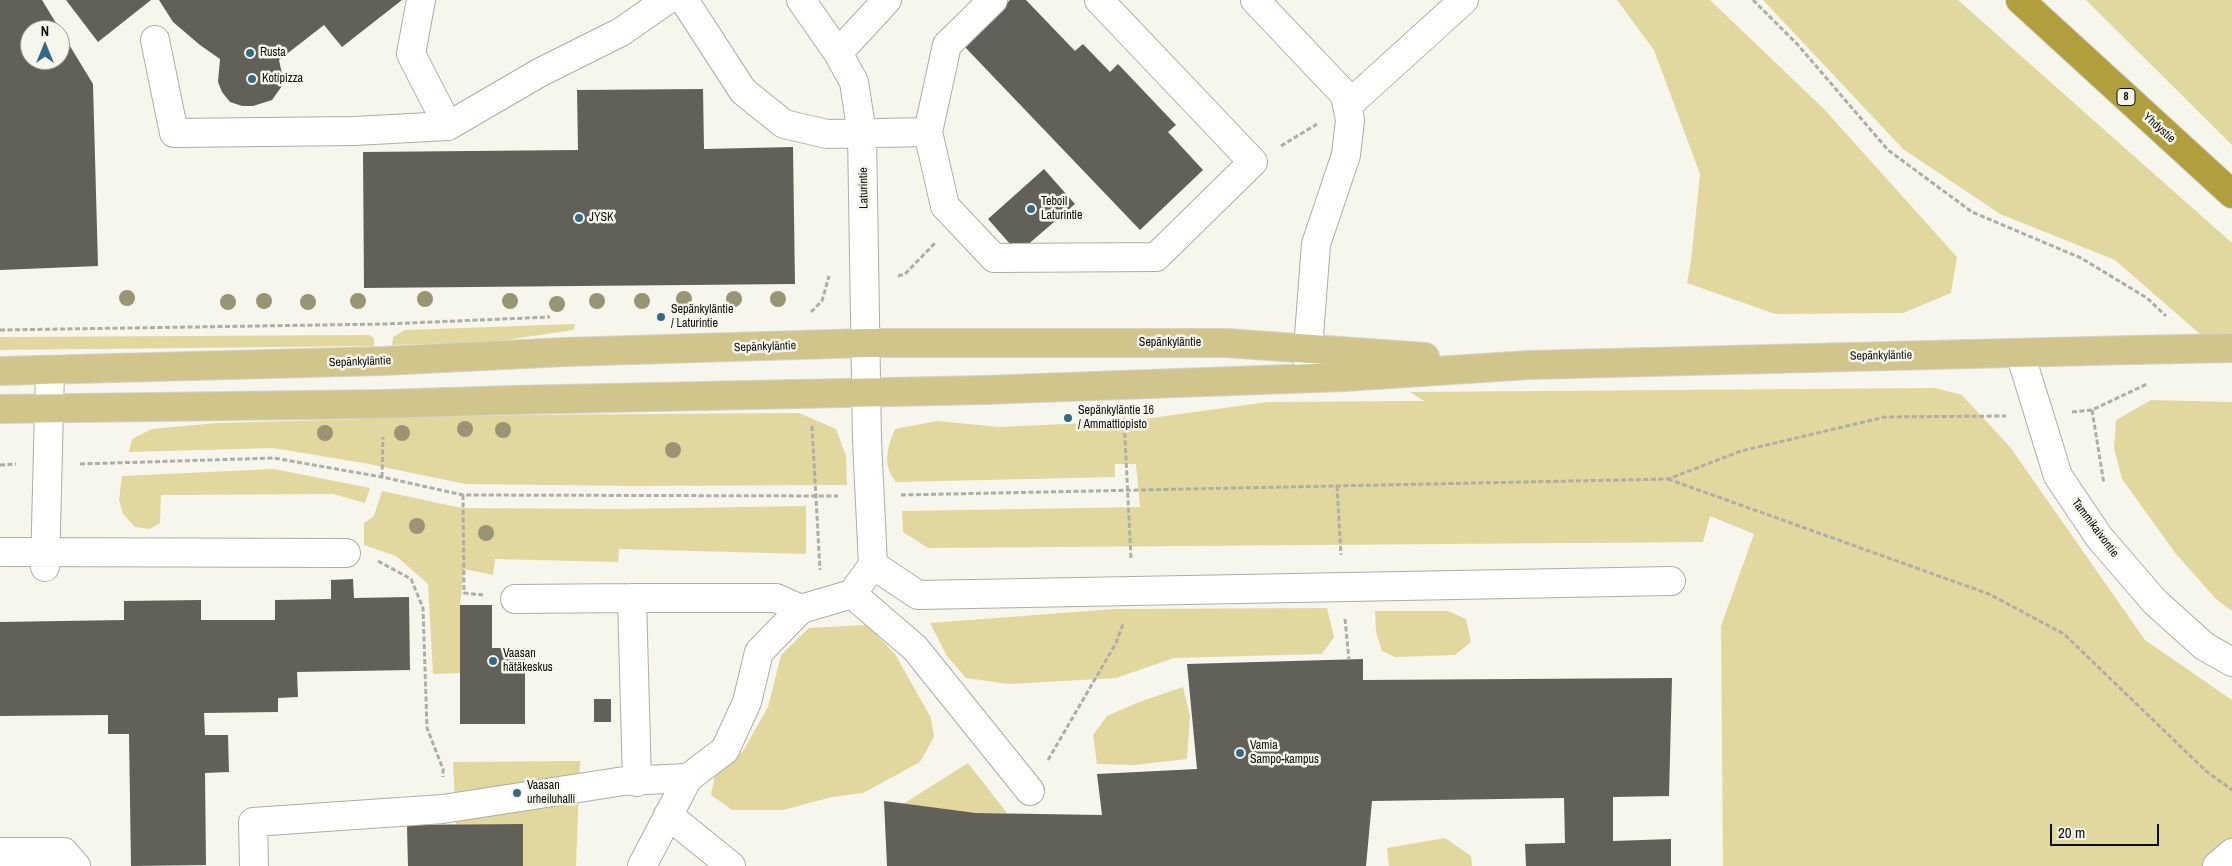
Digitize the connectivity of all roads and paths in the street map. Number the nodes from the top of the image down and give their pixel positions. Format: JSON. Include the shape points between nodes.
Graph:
{"nodes":[{"id":1,"x":421,"y":0,"type":"edge"},
{"id":2,"x":667,"y":0,"type":"edge"},
{"id":3,"x":684,"y":0,"type":"edge"},
{"id":4,"x":801,"y":0,"type":"edge"},
{"id":5,"x":887,"y":0,"type":"edge"},
{"id":6,"x":993,"y":0,"type":"edge"},
{"id":7,"x":1099,"y":0,"type":"edge"},
{"id":8,"x":1254,"y":0,"type":"edge"},
{"id":9,"x":1464,"y":0,"type":"edge"},
{"id":10,"x":1753,"y":0,"type":"edge"},
{"id":11,"x":2020,"y":0,"type":"edge"},
{"id":12,"x":155,"y":40,"type":"dead end"},
{"id":13,"x":838,"y":53,"type":"junction"},
{"id":14,"x":1347,"y":106,"type":"junction"},
{"id":15,"x":448,"y":126,"type":"junction"},
{"id":16,"x":928,"y":132,"type":"junction"},
{"id":17,"x":862,"y":134,"type":"junction"},
{"id":18,"x":1253,"y":162,"type":"junction"},
{"id":19,"x":2232,"y":194,"type":"edge"},
{"id":20,"x":2168,"y":318,"type":"dead end"},
{"id":21,"x":385,"y":324,"type":"dead end"},
{"id":22,"x":0,"y":330,"type":"edge"},
{"id":23,"x":866,"y":344,"type":"junction"},
{"id":24,"x":2232,"y":348,"type":"edge"},
{"id":25,"x":1308,"y":349,"type":"junction"},
{"id":26,"x":2020,"y":353,"type":"junction"},
{"id":27,"x":1529,"y":364,"type":"junction"},
{"id":28,"x":50,"y":371,"type":"junction"},
{"id":29,"x":0,"y":372,"type":"edge"},
{"id":30,"x":1310,"y":378,"type":"junction"},
{"id":31,"x":2153,"y":381,"type":"dead end"},
{"id":32,"x":866,"y":392,"type":"junction"},
{"id":33,"x":808,"y":393,"type":"junction"},
{"id":34,"x":0,"y":409,"type":"edge"},
{"id":35,"x":49,"y":409,"type":"junction"},
{"id":36,"x":2092,"y":410,"type":"junction"},
{"id":37,"x":2038,"y":416,"type":"junction"},
{"id":38,"x":47,"y":464,"type":"junction"},
{"id":39,"x":0,"y":465,"type":"edge"},
{"id":40,"x":1668,"y":479,"type":"junction"},
{"id":41,"x":2110,"y":492,"type":"dead end"},
{"id":42,"x":463,"y":495,"type":"junction"},
{"id":43,"x":817,"y":496,"type":"junction"},
{"id":44,"x":868,"y":496,"type":"junction"},
{"id":45,"x":0,"y":552,"type":"edge"},
{"id":46,"x":346,"y":553,"type":"joint"},
{"id":47,"x":45,"y":559,"type":"junction"},
{"id":48,"x":873,"y":566,"type":"junction"},
{"id":49,"x":1671,"y":581,"type":"dead end"},
{"id":50,"x":852,"y":594,"type":"junction"},
{"id":51,"x":632,"y":598,"type":"junction"},
{"id":52,"x":515,"y":599,"type":"joint"},
{"id":53,"x":811,"y":606,"type":"junction"},
{"id":54,"x":2232,"y":662,"type":"edge"},
{"id":55,"x":688,"y":778,"type":"junction"},
{"id":56,"x":637,"y":782,"type":"junction"},
{"id":57,"x":2232,"y":790,"type":"edge"},
{"id":58,"x":1030,"y":791,"type":"dead end"},
{"id":59,"x":444,"y":809,"type":"junction"},
{"id":60,"x":668,"y":815,"type":"junction"},
{"id":61,"x":0,"y":852,"type":"edge"},
{"id":62,"x":2232,"y":853,"type":"edge"},
{"id":63,"x":76,"y":866,"type":"edge"},
{"id":64,"x":254,"y":866,"type":"edge"},
{"id":65,"x":642,"y":866,"type":"edge"},
{"id":66,"x":731,"y":866,"type":"edge"},
{"id":67,"x":2217,"y":866,"type":"edge"}],
"edges":[{"from":1,"to":15,"type":"street","via":[[411,54]]},
{"from":2,"to":15,"type":"street","via":[[621,32],[539,73]]},
{"from":3,"to":17,"type":"street","via":[[742,91],[784,124],[827,134]]},
{"from":4,"to":13,"type":"street","name":"Laturintie"},
{"from":5,"to":13,"type":"street"},
{"from":6,"to":16,"type":"street","via":[[947,45]]},
{"from":7,"to":18,"type":"street"},
{"from":8,"to":14,"type":"street","via":[[1345,95]]},
{"from":9,"to":14,"type":"street"},
{"from":10,"to":20,"type":"path","via":[[1798,45],[1888,150],[1972,212],[2081,258],[2147,298]]},
{"from":11,"to":19,"type":"highway","name":"Yhdystie","number":"8"},
{"from":12,"to":15,"type":"street","via":[[174,133],[354,131]]},
{"from":13,"to":17,"type":"street","name":"Laturintie","via":[[854,82]]},
{"from":14,"to":18,"type":"path"},
{"from":14,"to":25,"type":"street","via":[[1350,120],[1346,155],[1316,244]]},
{"from":16,"to":17,"type":"street"},
{"from":16,"to":18,"type":"street","via":[[945,206],[994,258],[1156,256]]},
{"from":17,"to":23,"type":"street","name":"Laturintie"},
{"from":21,"to":22,"type":"path"},
{"from":23,"to":25,"type":"main road","name":"Sepänkyläntie","via":[[1226,343]]},
{"from":23,"to":28,"type":"main road","name":"Sepänkyläntie"},
{"from":23,"to":32,"type":"street","name":"Laturintie"},
{"from":24,"to":26,"type":"main road","name":"Sepänkyläntie","bridge":true},
{"from":25,"to":27,"type":"main road","name":"Sepänkyläntie"},
{"from":25,"to":30,"type":"street"},
{"from":26,"to":27,"type":"main road","name":"Sepänkyläntie"},
{"from":26,"to":37,"type":"street","name":"Tammikaivontie"},
{"from":27,"to":30,"type":"main road","name":"Sepänkyläntie"},
{"from":28,"to":29,"type":"main road","name":"Sepänkyläntie"},
{"from":28,"to":35,"type":"street"},
{"from":30,"to":32,"type":"main road","name":"Sepänkyläntie"},
{"from":31,"to":36,"type":"path"},
{"from":32,"to":33,"type":"main road","name":"Sepänkyläntie"},
{"from":32,"to":44,"type":"street","name":"Laturintie"},
{"from":33,"to":35,"type":"main road","name":"Sepänkyläntie"},
{"from":33,"to":43,"type":"path"},
{"from":34,"to":35,"type":"main road","name":"Sepänkyläntie"},
{"from":35,"to":38,"type":"street"},
{"from":36,"to":37,"type":"path"},
{"from":36,"to":41,"type":"path","via":[[2104,483]]},
{"from":37,"to":40,"type":"path","via":[[1885,417],[1741,451]]},
{"from":37,"to":54,"type":"street","name":"Tammikaivontie","via":[[2058,476],[2099,537],[2155,602],[2204,646]]},
{"from":38,"to":39,"type":"path"},
{"from":38,"to":42,"type":"path","via":[[274,458]]},
{"from":38,"to":47,"type":"street"},
{"from":40,"to":44,"type":"path"},
{"from":40,"to":57,"type":"path","via":[[1988,594],[2064,634],[2206,771]]},
{"from":42,"to":43,"type":"path"},
{"from":42,"to":52,"type":"path","via":[[464,593]]},
{"from":43,"to":44,"type":"path"},
{"from":43,"to":53,"type":"path"},
{"from":44,"to":48,"type":"street","name":"Laturintie"},
{"from":45,"to":47,"type":"street"},
{"from":46,"to":47,"type":"street"},
{"from":46,"to":59,"type":"path","via":[[382,562],[412,579],[423,608],[427,728],[443,769]]},
{"from":48,"to":49,"type":"street","via":[[918,595]]},
{"from":48,"to":50,"type":"street"},
{"from":50,"to":53,"type":"street"},
{"from":50,"to":58,"type":"street","via":[[915,648]]},
{"from":51,"to":52,"type":"street"},
{"from":51,"to":53,"type":"street","via":[[776,598]]},
{"from":51,"to":56,"type":"street"},
{"from":53,"to":55,"type":"street","via":[[759,652],[747,702],[725,750]]},
{"from":55,"to":56,"type":"street"},
{"from":55,"to":60,"type":"street"},
{"from":56,"to":59,"type":"street"},
{"from":59,"to":64,"type":"street","via":[[253,822]]},
{"from":60,"to":65,"type":"street"},
{"from":60,"to":66,"type":"street"},
{"from":61,"to":63,"type":"street","via":[[64,852]]},
{"from":62,"to":67,"type":"street"}]}
